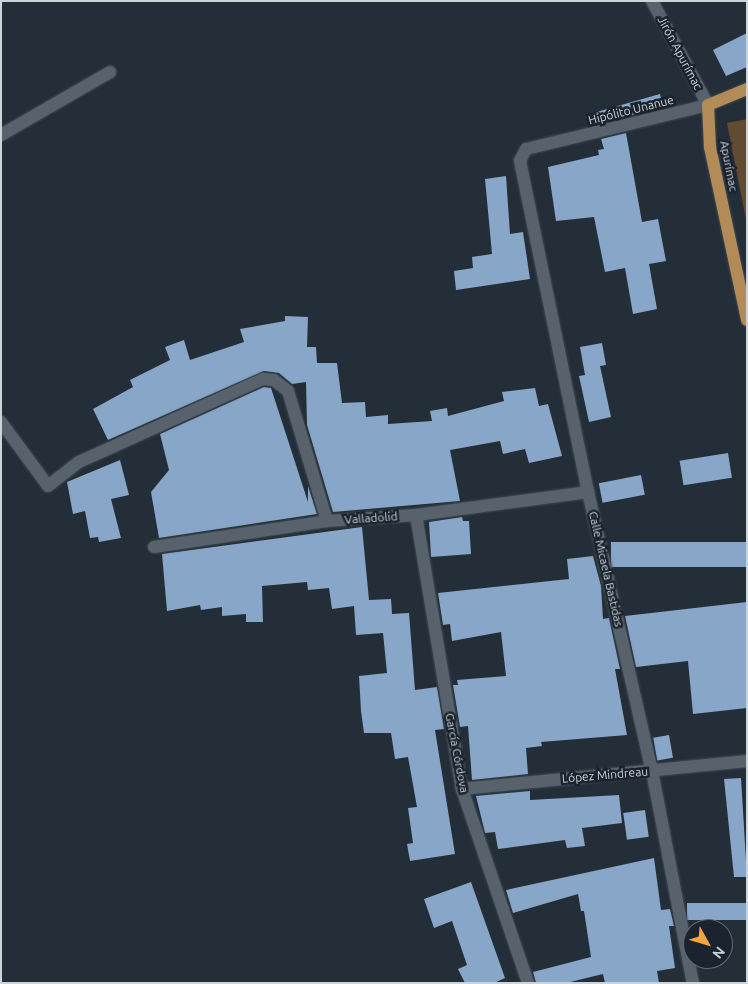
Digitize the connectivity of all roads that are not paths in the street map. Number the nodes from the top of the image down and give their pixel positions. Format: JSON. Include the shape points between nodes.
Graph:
{"nodes":[{"id":1,"x":652,"y":1,"type":"edge"},
{"id":2,"x":110,"y":72,"type":"dead end"},
{"id":3,"x":747,"y":89,"type":"edge"},
{"id":4,"x":708,"y":105,"type":"junction"},
{"id":5,"x":1,"y":135,"type":"edge"},
{"id":6,"x":522,"y":154,"type":"joint"},
{"id":7,"x":747,"y":320,"type":"edge"},
{"id":8,"x":1,"y":422,"type":"edge"},
{"id":9,"x":588,"y":492,"type":"junction"},
{"id":10,"x":416,"y":515,"type":"junction"},
{"id":11,"x":327,"y":521,"type":"junction"},
{"id":12,"x":154,"y":547,"type":"dead end"},
{"id":13,"x":747,"y":761,"type":"edge"},
{"id":14,"x":652,"y":771,"type":"junction"},
{"id":15,"x":462,"y":789,"type":"junction"},
{"id":16,"x":528,"y":983,"type":"edge"},
{"id":17,"x":693,"y":983,"type":"edge"}],
"edges":[{"from":1,"to":4,"type":"street","name":"Jirón Apurímac"},
{"from":2,"to":5,"type":"street"},
{"from":3,"to":4,"type":"main road","name":"Hipólito Unanue"},
{"from":4,"to":6,"type":"street","name":"Hipólito Unanue","via":[[526,149]]},
{"from":4,"to":7,"type":"main road","name":"Apurímac","via":[[710,147]]},
{"from":6,"to":9,"type":"street","name":"Calle Micaela Bastidas"},
{"from":8,"to":11,"type":"street","via":[[48,486],[79,462],[263,379],[274,380],[288,391]]},
{"from":9,"to":10,"type":"street","name":"Valladolid"},
{"from":9,"to":14,"type":"street","name":"Calle Micaela Bastidas"},
{"from":10,"to":11,"type":"street","name":"Valladolid"},
{"from":10,"to":15,"type":"street","name":"García Córdova"},
{"from":11,"to":12,"type":"street","name":"Valladolid"},
{"from":13,"to":14,"type":"street","name":"López Mindreau"},
{"from":14,"to":15,"type":"street","name":"López Mindreau"},
{"from":14,"to":17,"type":"street","name":"Calle Micaela Bastidas"},
{"from":15,"to":16,"type":"street","name":"García Córdova"}]}
